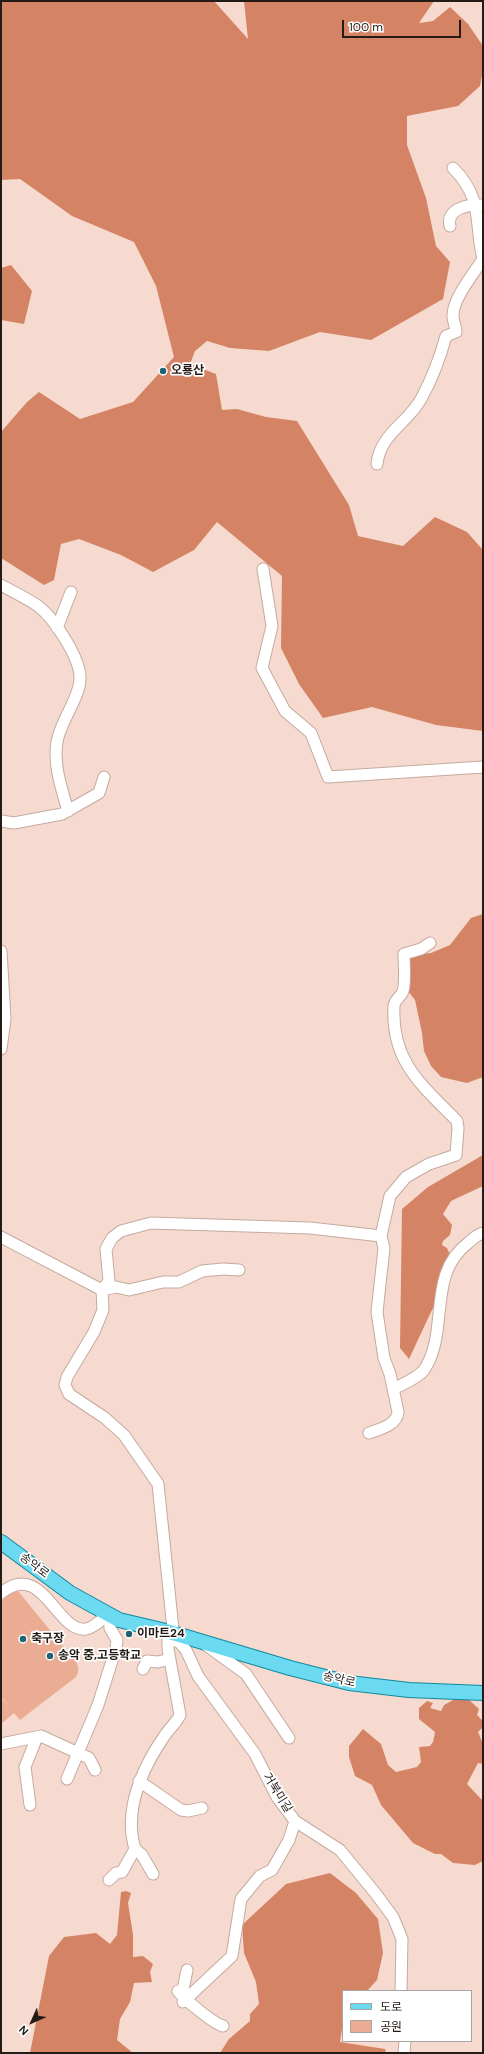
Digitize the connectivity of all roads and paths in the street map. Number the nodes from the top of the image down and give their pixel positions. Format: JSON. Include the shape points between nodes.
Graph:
{"nodes":[{"id":1,"x":453,"y":168,"type":"dead end"},
{"id":2,"x":479,"y":205,"type":"edge"},
{"id":3,"x":450,"y":226,"type":"dead end"},
{"id":4,"x":483,"y":259,"type":"edge"},
{"id":5,"x":377,"y":464,"type":"dead end"},
{"id":6,"x":263,"y":569,"type":"dead end"},
{"id":7,"x":1,"y":585,"type":"edge"},
{"id":8,"x":71,"y":592,"type":"dead end"},
{"id":9,"x":57,"y":628,"type":"junction"},
{"id":10,"x":483,"y":767,"type":"edge"},
{"id":11,"x":104,"y":776,"type":"dead end"},
{"id":12,"x":68,"y":811,"type":"junction"},
{"id":13,"x":1,"y":821,"type":"edge"},
{"id":14,"x":430,"y":943,"type":"dead end"},
{"id":15,"x":1,"y":951,"type":"edge"},
{"id":16,"x":1,"y":1049,"type":"edge"},
{"id":17,"x":483,"y":1234,"type":"edge"},
{"id":18,"x":1,"y":1236,"type":"edge"},
{"id":19,"x":381,"y":1236,"type":"junction"},
{"id":20,"x":239,"y":1270,"type":"dead end"},
{"id":21,"x":102,"y":1290,"type":"junction"},
{"id":22,"x":393,"y":1389,"type":"junction"},
{"id":23,"x":368,"y":1433,"type":"dead end"},
{"id":24,"x":1,"y":1538,"type":"edge"},
{"id":25,"x":1,"y":1542,"type":"edge"},
{"id":26,"x":1,"y":1593,"type":"edge"},
{"id":27,"x":109,"y":1614,"type":"junction"},
{"id":28,"x":169,"y":1633,"type":"junction"},
{"id":29,"x":199,"y":1640,"type":"junction"},
{"id":30,"x":170,"y":1659,"type":"junction"},
{"id":31,"x":143,"y":1668,"type":"dead end"},
{"id":32,"x":483,"y":1689,"type":"edge"},
{"id":33,"x":483,"y":1693,"type":"edge"},
{"id":34,"x":37,"y":1737,"type":"junction"},
{"id":35,"x":289,"y":1738,"type":"dead end"},
{"id":36,"x":1,"y":1744,"type":"edge"},
{"id":37,"x":78,"y":1752,"type":"junction"},
{"id":38,"x":95,"y":1770,"type":"dead end"},
{"id":39,"x":67,"y":1779,"type":"dead end"},
{"id":40,"x":139,"y":1782,"type":"junction"},
{"id":41,"x":30,"y":1805,"type":"dead end"},
{"id":42,"x":202,"y":1808,"type":"dead end"},
{"id":43,"x":295,"y":1821,"type":"junction"},
{"id":44,"x":135,"y":1849,"type":"junction"},
{"id":45,"x":153,"y":1874,"type":"dead end"},
{"id":46,"x":109,"y":1880,"type":"dead end"},
{"id":47,"x":187,"y":1970,"type":"dead end"},
{"id":48,"x":401,"y":1990,"type":"edge"},
{"id":49,"x":184,"y":2000,"type":"junction"},
{"id":50,"x":223,"y":2026,"type":"dead end"},
{"id":51,"x":405,"y":2042,"type":"edge"},
{"id":52,"x":404,"y":2053,"type":"edge"}],
"edges":[{"from":1,"to":2,"type":"street","via":[[464,179]]},
{"from":2,"to":3,"type":"street","via":[[457,210],[451,217]]},
{"from":2,"to":4,"type":"street"},
{"from":4,"to":5,"type":"street","via":[[463,290],[453,316],[456,332],[446,336],[421,400],[383,443]]},
{"from":6,"to":10,"type":"street","via":[[272,626],[262,668],[285,711],[311,734],[328,777]]},
{"from":7,"to":9,"type":"street","via":[[39,607]]},
{"from":8,"to":9,"type":"street"},
{"from":9,"to":12,"type":"street","via":[[73,650],[80,679],[56,743],[58,775]]},
{"from":11,"to":12,"type":"street","via":[[99,793]]},
{"from":12,"to":13,"type":"street","via":[[14,824]]},
{"from":14,"to":19,"type":"street","via":[[421,949],[404,954],[404,991],[394,1004],[395,1038],[421,1085],[457,1121],[456,1155],[429,1164],[406,1177],[390,1196]]},
{"from":15,"to":16,"type":"street","via":[[4,1018]]},
{"from":17,"to":22,"type":"street","via":[[457,1252],[449,1264],[441,1294],[435,1340],[424,1369]]},
{"from":18,"to":21,"type":"street"},
{"from":19,"to":21,"type":"street","via":[[310,1228],[151,1223],[121,1232],[112,1238],[106,1249],[109,1281]]},
{"from":19,"to":22,"type":"street","via":[[384,1248],[377,1312],[384,1358]]},
{"from":20,"to":21,"type":"street","via":[[202,1270],[178,1282],[163,1282],[129,1290],[116,1287]]},
{"from":21,"to":28,"type":"street","via":[[103,1310],[65,1385],[69,1394],[105,1418],[124,1435],[158,1484]]},
{"from":22,"to":23,"type":"street","via":[[398,1417],[393,1422]]},
{"from":24,"to":28,"type":"main road","via":[[95,1601]]},
{"from":25,"to":27,"type":"main road","name":"송악로","via":[[70,1593]]},
{"from":26,"to":27,"type":"street","via":[[17,1584],[29,1585],[81,1630],[89,1629]]},
{"from":27,"to":28,"type":"main road","name":"송악로","via":[[119,1620]]},
{"from":27,"to":37,"type":"street","via":[[110,1628],[117,1640],[116,1648],[98,1705]]},
{"from":28,"to":29,"type":"main road","name":"송악로"},
{"from":28,"to":30,"type":"street"},
{"from":28,"to":32,"type":"main road","via":[[360,1681],[398,1686]]},
{"from":28,"to":43,"type":"street","name":"거북미길","via":[[186,1650],[198,1676],[255,1754],[277,1796]]},
{"from":29,"to":33,"type":"main road","name":"송악로","via":[[290,1668],[350,1683],[409,1690]]},
{"from":29,"to":35,"type":"street","name":"송악로","via":[[246,1674]]},
{"from":30,"to":31,"type":"street","via":[[147,1661]]},
{"from":30,"to":40,"type":"street","via":[[180,1715],[166,1734]]},
{"from":34,"to":36,"type":"street"},
{"from":34,"to":37,"type":"street","via":[[41,1736]]},
{"from":34,"to":41,"type":"street","via":[[25,1767]]},
{"from":37,"to":38,"type":"street","via":[[89,1758]]},
{"from":37,"to":39,"type":"street"},
{"from":40,"to":42,"type":"street","via":[[180,1810],[188,1812]]},
{"from":40,"to":44,"type":"street","via":[[133,1814],[132,1836]]},
{"from":43,"to":48,"type":"street","name":"거북미길","via":[[340,1850],[393,1917],[402,1939]]},
{"from":43,"to":49,"type":"street","via":[[289,1840],[272,1870],[260,1876],[241,1899],[232,1956]]},
{"from":44,"to":45,"type":"street","via":[[142,1855]]},
{"from":44,"to":46,"type":"street","via":[[122,1872],[116,1873]]},
{"from":47,"to":49,"type":"street","via":[[183,1990],[178,1991]]},
{"from":49,"to":50,"type":"street"},
{"from":51,"to":52,"type":"street"}]}
